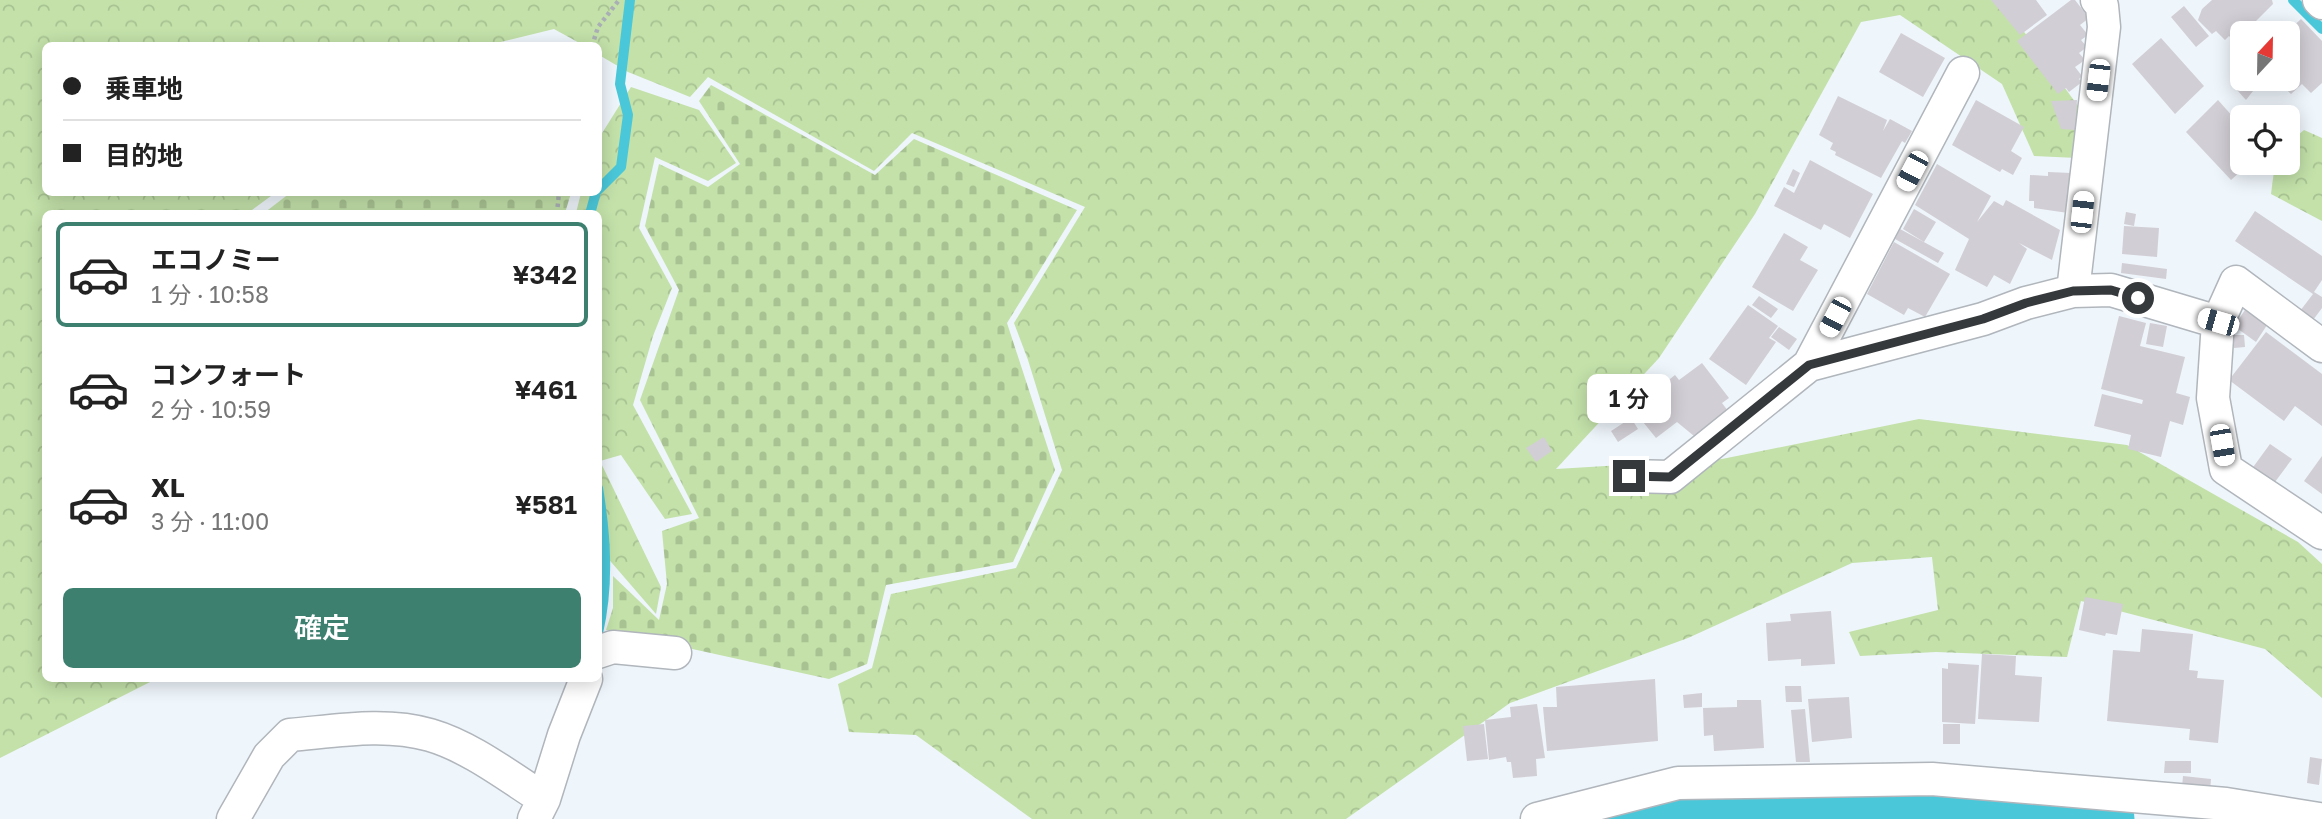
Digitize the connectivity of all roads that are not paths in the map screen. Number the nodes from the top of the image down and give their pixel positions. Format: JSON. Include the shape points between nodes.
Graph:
{"nodes":[{"id":1,"x":2097,"y":0,"type":"edge"},
{"id":2,"x":1963,"y":74,"type":"dead end"},
{"id":3,"x":2073,"y":291,"type":"junction"},
{"id":4,"x":2218,"y":322,"type":"junction"},
{"id":5,"x":2322,"y":346,"type":"edge"},
{"id":6,"x":1809,"y":365,"type":"junction"},
{"id":7,"x":1629,"y":476,"type":"dead end"},
{"id":8,"x":2322,"y":533,"type":"edge"},
{"id":9,"x":602,"y":651,"type":"edge"},
{"id":10,"x":675,"y":653,"type":"dead end"},
{"id":11,"x":585,"y":682,"type":"edge"},
{"id":12,"x":539,"y":809,"type":"edge"},
{"id":13,"x":2225,"y":812,"type":"edge"},
{"id":14,"x":233,"y":819,"type":"edge"},
{"id":15,"x":1537,"y":819,"type":"edge"},
{"id":16,"x":2319,"y":819,"type":"edge"}],
"edges":[{"from":1,"to":3,"type":"street","via":[[2104,27]]},
{"from":2,"to":6,"type":"street"},
{"from":3,"to":4,"type":"street","via":[[2111,290]]},
{"from":3,"to":6,"type":"street"},
{"from":4,"to":5,"type":"street","via":[[2236,282]]},
{"from":4,"to":8,"type":"street","via":[[2213,398],[2226,469]]},
{"from":6,"to":7,"type":"street","via":[[1670,477]]},
{"from":9,"to":10,"type":"street","via":[[613,647]]},
{"from":11,"to":12,"type":"street"},
{"from":12,"to":14,"type":"street","via":[[458,747],[429,735],[367,727],[290,735],[269,756]]},
{"from":13,"to":15,"type":"street","via":[[1932,779],[1796,779],[1678,783]]},
{"from":13,"to":16,"type":"street"}]}
